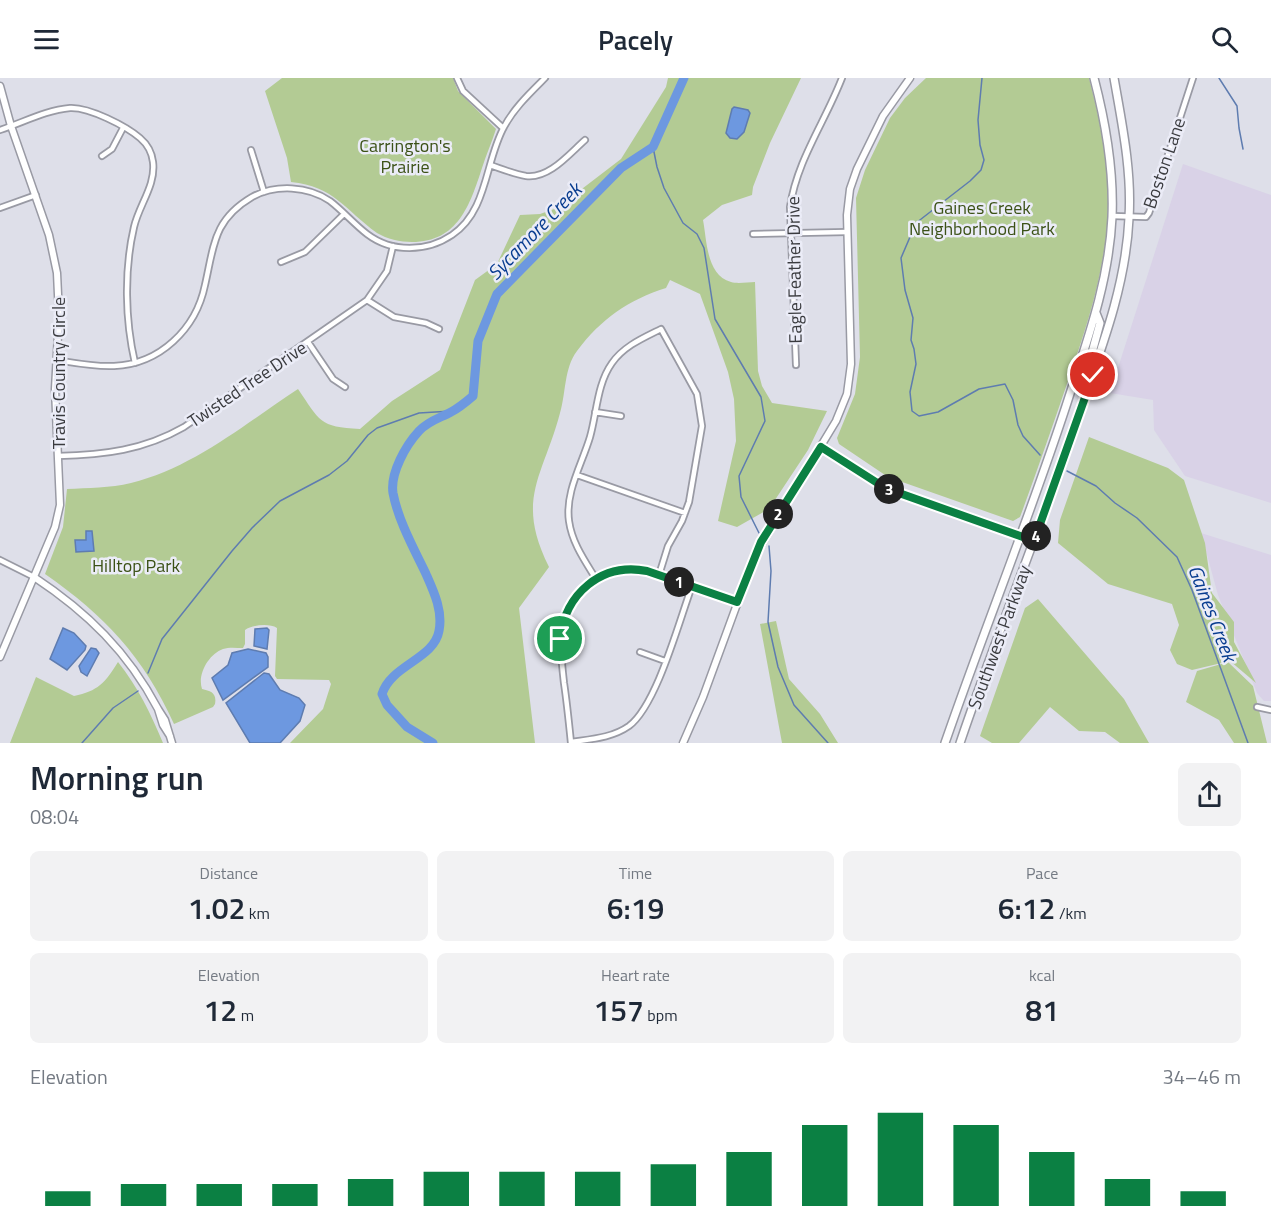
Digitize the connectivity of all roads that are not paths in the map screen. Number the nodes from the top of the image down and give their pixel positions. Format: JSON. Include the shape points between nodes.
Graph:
{"nodes":[{"id":1,"x":457,"y":78,"type":"edge"},
{"id":2,"x":544,"y":78,"type":"edge"},
{"id":3,"x":842,"y":78,"type":"edge"},
{"id":4,"x":910,"y":78,"type":"edge"},
{"id":5,"x":1094,"y":78,"type":"edge"},
{"id":6,"x":1114,"y":78,"type":"edge"},
{"id":7,"x":1194,"y":78,"type":"edge"},
{"id":8,"x":0,"y":86,"type":"edge"},
{"id":9,"x":11,"y":126,"type":"junction"},
{"id":10,"x":123,"y":128,"type":"junction"},
{"id":11,"x":503,"y":128,"type":"junction"},
{"id":12,"x":0,"y":130,"type":"edge"},
{"id":13,"x":585,"y":140,"type":"dead end"},
{"id":14,"x":251,"y":150,"type":"dead end"},
{"id":15,"x":102,"y":156,"type":"dead end"},
{"id":16,"x":490,"y":165,"type":"junction"},
{"id":17,"x":264,"y":192,"type":"junction"},
{"id":18,"x":36,"y":195,"type":"junction"},
{"id":19,"x":0,"y":208,"type":"edge"},
{"id":20,"x":344,"y":214,"type":"junction"},
{"id":21,"x":1112,"y":216,"type":"junction"},
{"id":22,"x":1129,"y":217,"type":"junction"},
{"id":23,"x":847,"y":232,"type":"junction"},
{"id":24,"x":791,"y":233,"type":"junction"},
{"id":25,"x":753,"y":234,"type":"dead end"},
{"id":26,"x":393,"y":246,"type":"junction"},
{"id":27,"x":281,"y":262,"type":"dead end"},
{"id":28,"x":367,"y":300,"type":"junction"},
{"id":29,"x":1096,"y":313,"type":"junction"},
{"id":30,"x":439,"y":329,"type":"dead end"},
{"id":31,"x":308,"y":342,"type":"junction"},
{"id":32,"x":56,"y":360,"type":"junction"},
{"id":33,"x":135,"y":363,"type":"junction"},
{"id":34,"x":796,"y":365,"type":"dead end"},
{"id":35,"x":1093,"y":375,"type":"junction"},
{"id":36,"x":345,"y":387,"type":"dead end"},
{"id":37,"x":595,"y":412,"type":"junction"},
{"id":38,"x":621,"y":417,"type":"dead end"},
{"id":39,"x":821,"y":447,"type":"junction"},
{"id":40,"x":58,"y":456,"type":"junction"},
{"id":41,"x":577,"y":475,"type":"junction"},
{"id":42,"x":685,"y":513,"type":"junction"},
{"id":43,"x":1022,"y":536,"type":"junction"},
{"id":44,"x":1034,"y":541,"type":"junction"},
{"id":45,"x":0,"y":560,"type":"edge"},
{"id":46,"x":659,"y":574,"type":"junction"},
{"id":47,"x":34,"y":577,"type":"junction"},
{"id":48,"x":596,"y":579,"type":"junction"},
{"id":49,"x":692,"y":586,"type":"junction"},
{"id":50,"x":737,"y":602,"type":"junction"},
{"id":51,"x":2,"y":645,"type":"edge"},
{"id":52,"x":640,"y":652,"type":"dead end"},
{"id":53,"x":0,"y":657,"type":"edge"},
{"id":54,"x":665,"y":661,"type":"junction"},
{"id":55,"x":1257,"y":707,"type":"dead end"},
{"id":56,"x":1271,"y":710,"type":"edge"},
{"id":57,"x":571,"y":742,"type":"edge"},
{"id":58,"x":172,"y":743,"type":"edge"},
{"id":59,"x":682,"y":743,"type":"edge"},
{"id":60,"x":945,"y":743,"type":"edge"},
{"id":61,"x":960,"y":743,"type":"edge"}],
"edges":[{"from":1,"to":11,"type":"street","via":[[463,91]]},
{"from":2,"to":11,"type":"street"},
{"from":3,"to":24,"type":"street","name":"Eagle Feather Drive","via":[[793,185]]},
{"from":4,"to":23,"type":"street","via":[[883,116],[857,169],[847,203]]},
{"from":5,"to":21,"type":"main road","name":"Southwest Parkway","via":[[1108,141]]},
{"from":6,"to":22,"type":"main road","name":"Southwest Parkway","via":[[1128,169]]},
{"from":7,"to":22,"type":"street","name":"Boston Lane","via":[[1149,213],[1146,217]]},
{"from":8,"to":9,"type":"street","name":"Travis Country Circle"},
{"from":9,"to":10,"type":"street","via":[[76,108],[91,111]]},
{"from":9,"to":12,"type":"street"},
{"from":9,"to":18,"type":"street","name":"Travis Country Circle"},
{"from":10,"to":15,"type":"street","via":[[112,149]]},
{"from":10,"to":33,"type":"street","via":[[145,143],[154,163],[130,249],[128,321]]},
{"from":11,"to":16,"type":"street"},
{"from":13,"to":16,"type":"street","via":[[539,175],[526,176]]},
{"from":14,"to":17,"type":"street"},
{"from":16,"to":26,"type":"street","via":[[476,208],[458,230],[433,245]]},
{"from":17,"to":20,"type":"street","via":[[285,188],[309,192],[329,200]]},
{"from":17,"to":33,"type":"street","via":[[236,209],[220,229],[210,255],[202,299],[186,327],[166,349]]},
{"from":18,"to":19,"type":"street"},
{"from":18,"to":32,"type":"street","name":"Travis Country Circle","via":[[57,273]]},
{"from":20,"to":26,"type":"street","via":[[367,234]]},
{"from":20,"to":27,"type":"street","via":[[305,252]]},
{"from":21,"to":22,"type":"street","name":"Boston Lane"},
{"from":21,"to":29,"type":"main road","name":"Southwest Parkway","via":[[1105,278]]},
{"from":22,"to":35,"type":"main road","name":"Southwest Parkway","via":[[1121,280]]},
{"from":23,"to":24,"type":"street"},
{"from":23,"to":39,"type":"street","via":[[850,379],[839,414]]},
{"from":24,"to":25,"type":"street"},
{"from":24,"to":34,"type":"street","name":"Eagle Feather Drive"},
{"from":26,"to":28,"type":"street","name":"Twisted Tree Drive","via":[[387,271]]},
{"from":28,"to":30,"type":"street","via":[[394,317]]},
{"from":28,"to":31,"type":"street","name":"Twisted Tree Drive"},
{"from":29,"to":35,"type":"main road","via":[[1100,323],[1087,371]]},
{"from":29,"to":43,"type":"main road","name":"Southwest Parkway"},
{"from":31,"to":36,"type":"street","via":[[333,379]]},
{"from":31,"to":40,"type":"street","name":"Twisted Tree Drive","via":[[184,427],[156,441],[108,453]]},
{"from":32,"to":33,"type":"street","via":[[103,366]]},
{"from":32,"to":40,"type":"street","name":"Travis Country Circle"},
{"from":35,"to":44,"type":"main road","name":"Southwest Parkway"},
{"from":37,"to":38,"type":"street"},
{"from":37,"to":41,"type":"street"},
{"from":37,"to":42,"type":"street","via":[[602,382],[613,363],[627,348],[661,328],[701,410],[700,446]]},
{"from":39,"to":43,"type":"street","via":[[899,493]]},
{"from":39,"to":50,"type":"street","via":[[761,542]]},
{"from":40,"to":47,"type":"street","name":"Travis Country Circle","via":[[58,518]]},
{"from":41,"to":42,"type":"street"},
{"from":41,"to":48,"type":"street","via":[[568,504],[569,522],[573,538]]},
{"from":42,"to":46,"type":"street"},
{"from":43,"to":44,"type":"street"},
{"from":43,"to":60,"type":"main road","name":"Southwest Parkway"},
{"from":44,"to":61,"type":"main road","name":"Southwest Parkway"},
{"from":45,"to":47,"type":"street"},
{"from":46,"to":48,"type":"street","via":[[632,569]]},
{"from":46,"to":49,"type":"street"},
{"from":47,"to":51,"type":"street","name":"Travis Country Circle"},
{"from":47,"to":58,"type":"street","via":[[73,604],[112,640],[140,677],[165,720]]},
{"from":48,"to":57,"type":"street","via":[[574,598],[561,629]]},
{"from":49,"to":50,"type":"street"},
{"from":49,"to":54,"type":"street"},
{"from":50,"to":59,"type":"street","via":[[704,697]]},
{"from":51,"to":53,"type":"street","name":"Travis Country Circle"},
{"from":52,"to":54,"type":"street"},
{"from":54,"to":57,"type":"street","via":[[651,699],[630,725],[604,737]]},
{"from":55,"to":56,"type":"street"}]}
